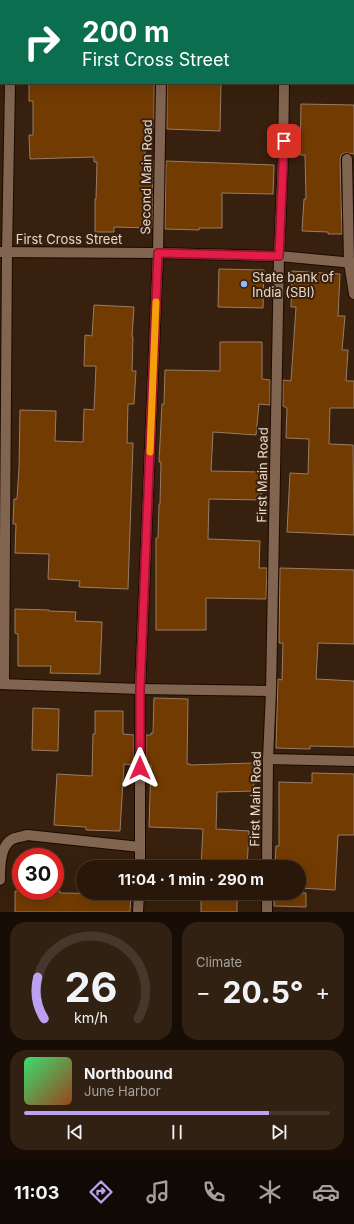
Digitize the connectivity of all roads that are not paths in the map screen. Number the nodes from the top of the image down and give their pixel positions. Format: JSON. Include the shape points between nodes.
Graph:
{"nodes":[{"id":1,"x":10,"y":84,"type":"edge"},
{"id":2,"x":161,"y":84,"type":"edge"},
{"id":3,"x":284,"y":84,"type":"edge"},
{"id":4,"x":347,"y":159,"type":"dead end"},
{"id":5,"x":3,"y":252,"type":"edge"},
{"id":6,"x":158,"y":253,"type":"junction"},
{"id":7,"x":279,"y":256,"type":"junction"},
{"id":8,"x":351,"y":263,"type":"edge"},
{"id":9,"x":354,"y":294,"type":"edge"},
{"id":10,"x":2,"y":684,"type":"edge"},
{"id":11,"x":140,"y":689,"type":"junction"},
{"id":12,"x":271,"y":691,"type":"junction"},
{"id":13,"x":268,"y":759,"type":"junction"},
{"id":14,"x":354,"y":761,"type":"edge"},
{"id":15,"x":140,"y":847,"type":"junction"},
{"id":16,"x":140,"y":860,"type":"edge"},
{"id":17,"x":267,"y":860,"type":"edge"},
{"id":18,"x":0,"y":867,"type":"edge"},
{"id":19,"x":0,"y":880,"type":"edge"},
{"id":20,"x":139,"y":900,"type":"edge"},
{"id":21,"x":267,"y":900,"type":"edge"},
{"id":22,"x":138,"y":912,"type":"edge"},
{"id":23,"x":267,"y":912,"type":"edge"}],
"edges":[{"from":1,"to":5,"type":"street"},
{"from":2,"to":6,"type":"street","name":"Second Main Road"},
{"from":3,"to":7,"type":"street","name":"First Main Road"},
{"from":4,"to":8,"type":"street"},
{"from":5,"to":6,"type":"street","name":"First Cross Street"},
{"from":5,"to":10,"type":"street"},
{"from":6,"to":7,"type":"street","name":"First Cross Street"},
{"from":6,"to":11,"type":"street","name":"Second Main Road"},
{"from":7,"to":8,"type":"street","name":"First Cross Street"},
{"from":7,"to":12,"type":"street","name":"First Main Road"},
{"from":8,"to":9,"type":"street"},
{"from":10,"to":11,"type":"street"},
{"from":11,"to":12,"type":"street"},
{"from":11,"to":15,"type":"street","name":"Second Main Road"},
{"from":12,"to":13,"type":"street","name":"First Main Road"},
{"from":13,"to":14,"type":"street"},
{"from":13,"to":17,"type":"street","name":"First Main Road"},
{"from":15,"to":16,"type":"street","name":"Second Main Road"},
{"from":15,"to":18,"type":"street","via":[[27,835],[10,840]]},
{"from":18,"to":19,"type":"street"},
{"from":20,"to":22,"type":"street"},
{"from":21,"to":23,"type":"street"}]}
